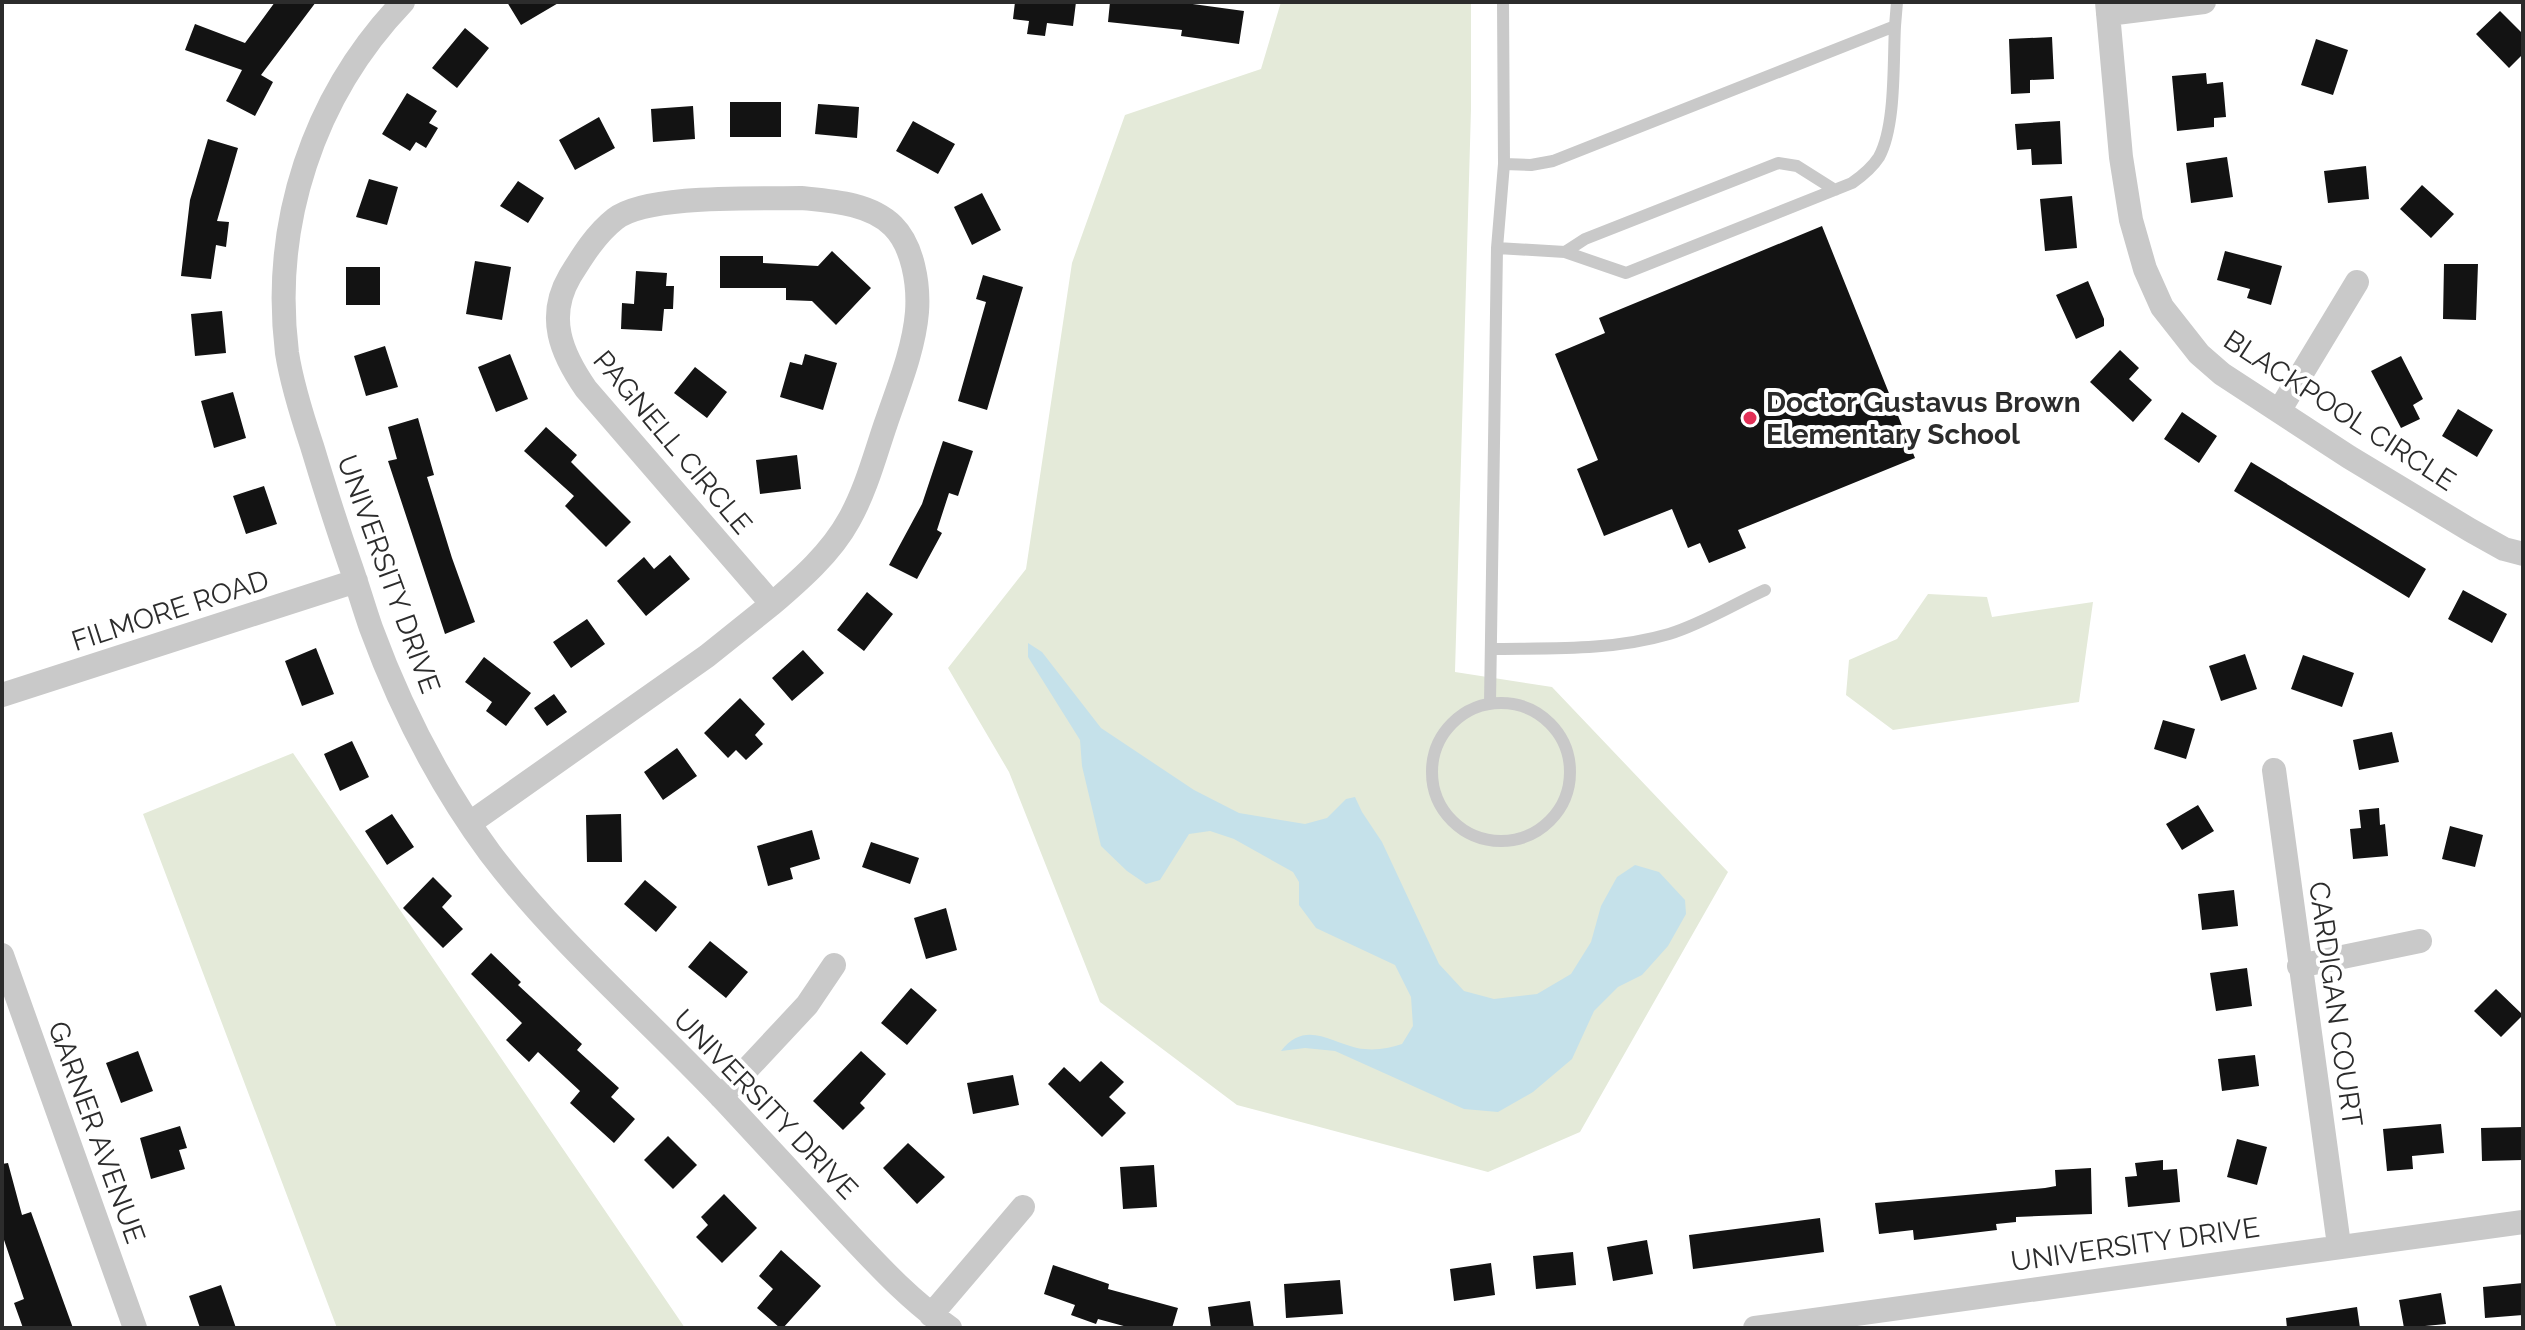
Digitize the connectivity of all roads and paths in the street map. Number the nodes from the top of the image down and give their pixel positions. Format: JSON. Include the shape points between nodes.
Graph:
{"nodes":[{"id":1,"x":403,"y":2,"type":"edge"},
{"id":2,"x":1503,"y":2,"type":"edge"},
{"id":3,"x":1897,"y":2,"type":"edge"},
{"id":4,"x":2204,"y":2,"type":"edge"},
{"id":5,"x":2108,"y":8,"type":"edge"},
{"id":6,"x":1895,"y":26,"type":"junction"},
{"id":7,"x":1504,"y":164,"type":"junction"},
{"id":8,"x":1835,"y":190,"type":"junction"},
{"id":9,"x":1497,"y":248,"type":"junction"},
{"id":10,"x":1565,"y":252,"type":"junction"},
{"id":11,"x":2357,"y":282,"type":"dead end"},
{"id":12,"x":2279,"y":411,"type":"junction"},
{"id":13,"x":2523,"y":554,"type":"edge"},
{"id":14,"x":356,"y":581,"type":"junction"},
{"id":15,"x":1765,"y":590,"type":"dead end"},
{"id":16,"x":772,"y":604,"type":"junction"},
{"id":17,"x":1491,"y":649,"type":"junction"},
{"id":18,"x":2,"y":695,"type":"edge"},
{"id":19,"x":1490,"y":703,"type":"junction"},
{"id":20,"x":2274,"y":770,"type":"dead end"},
{"id":21,"x":470,"y":823,"type":"junction"},
{"id":22,"x":2420,"y":941,"type":"dead end"},
{"id":23,"x":3,"y":961,"type":"edge"},
{"id":24,"x":834,"y":965,"type":"dead end"},
{"id":25,"x":2299,"y":966,"type":"junction"},
{"id":26,"x":721,"y":1097,"type":"junction"},
{"id":27,"x":1023,"y":1207,"type":"dead end"},
{"id":28,"x":2523,"y":1222,"type":"edge"},
{"id":29,"x":2339,"y":1245,"type":"junction"},
{"id":30,"x":941,"y":1321,"type":"edge"},
{"id":31,"x":135,"y":1328,"type":"edge"},
{"id":32,"x":1755,"y":1328,"type":"edge"}],
"edges":[{"from":1,"to":14,"type":"street","name":"UNIVERSITY DRIVE","via":[[353,66],[322,118],[297,187],[284,257],[288,355]]},
{"from":2,"to":7,"type":"lane"},
{"from":3,"to":6,"type":"lane"},
{"from":4,"to":5,"type":"street"},
{"from":5,"to":12,"type":"street","name":"BLACKPOOL CIRCLE","via":[[2121,157],[2145,269],[2162,307],[2199,354]]},
{"from":6,"to":7,"type":"lane","via":[[1553,161]]},
{"from":6,"to":8,"type":"lane","via":[[1885,143],[1866,173]]},
{"from":7,"to":9,"type":"lane"},
{"from":8,"to":10,"type":"lane","via":[[1626,273]]},
{"from":8,"to":10,"type":"lane","via":[[1797,166],[1778,163],[1585,239]]},
{"from":9,"to":10,"type":"lane"},
{"from":9,"to":17,"type":"lane"},
{"from":11,"to":12,"type":"street"},
{"from":12,"to":13,"type":"street","name":"BLACKPOOL CIRCLE","via":[[2470,530]]},
{"from":14,"to":18,"type":"street","name":"FILMORE ROAD"},
{"from":14,"to":21,"type":"street","name":"UNIVERSITY DRIVE","via":[[415,731]]},
{"from":15,"to":17,"type":"lane","via":[[1672,633],[1647,639],[1579,648]]},
{"from":16,"to":16,"type":"street","name":"PAGNELL CIRCLE","via":[[586,389],[563,347],[558,313],[566,283],[601,232],[634,209],[675,202],[838,202],[872,212],[894,227],[912,264],[917,302],[912,340],[865,485],[830,547]]},
{"from":16,"to":21,"type":"street","name":"PAGNELL CIRCLE"},
{"from":17,"to":19,"type":"lane"},
{"from":19,"to":19,"type":"lane","via":[[1451,724],[1435,750],[1432,781],[1442,810],[1465,832],[1509,841],[1551,821],[1567,794],[1570,763],[1559,734],[1537,712]]},
{"from":20,"to":25,"type":"street","name":"CARDIGAN COURT"},
{"from":21,"to":26,"type":"street","name":"UNIVERSITY DRIVE","via":[[576,951]]},
{"from":22,"to":25,"type":"street"},
{"from":23,"to":31,"type":"street","name":"GARNER AVENUE"},
{"from":24,"to":26,"type":"street","via":[[807,1005]]},
{"from":25,"to":29,"type":"street","name":"CARDIGAN COURT"},
{"from":26,"to":30,"type":"street","name":"UNIVERSITY DRIVE","via":[[889,1277]]},
{"from":27,"to":30,"type":"street"},
{"from":28,"to":29,"type":"street","name":"UNIVERSITY DRIVE"},
{"from":29,"to":32,"type":"street","name":"UNIVERSITY DRIVE"}]}
